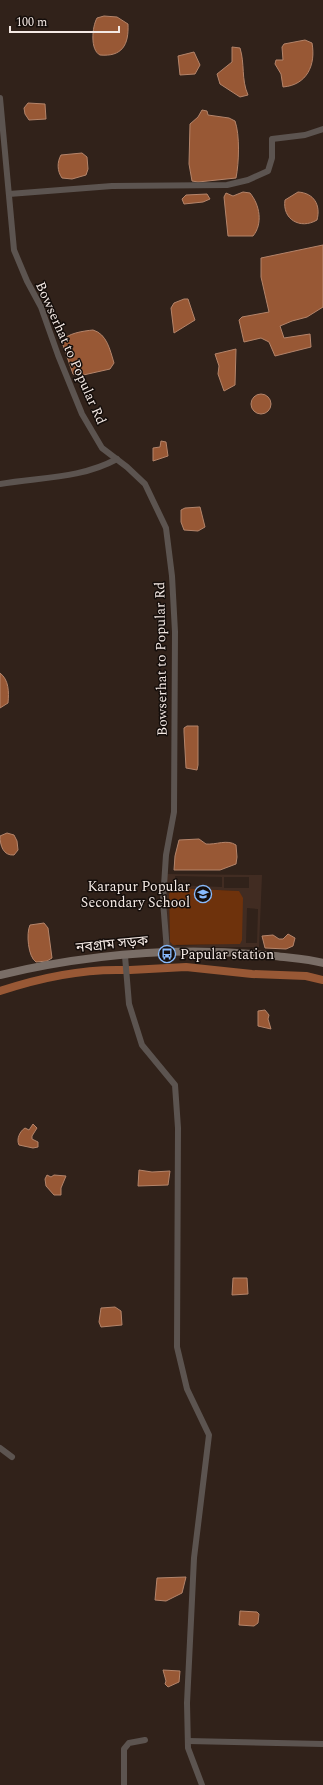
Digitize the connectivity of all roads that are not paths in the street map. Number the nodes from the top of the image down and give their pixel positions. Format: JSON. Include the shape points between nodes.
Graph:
{"nodes":[{"id":1,"x":0,"y":102,"type":"edge"},
{"id":2,"x":323,"y":129,"type":"edge"},
{"id":3,"x":9,"y":194,"type":"junction"},
{"id":4,"x":117,"y":459,"type":"junction"},
{"id":5,"x":0,"y":484,"type":"edge"},
{"id":6,"x":167,"y":951,"type":"junction"},
{"id":7,"x":126,"y":956,"type":"junction"},
{"id":8,"x":323,"y":963,"type":"edge"},
{"id":9,"x":0,"y":975,"type":"edge"},
{"id":10,"x":0,"y":1448,"type":"edge"},
{"id":11,"x":12,"y":1457,"type":"dead end"},
{"id":12,"x":145,"y":1740,"type":"dead end"},
{"id":13,"x":188,"y":1741,"type":"junction"},
{"id":14,"x":323,"y":1744,"type":"edge"},
{"id":15,"x":124,"y":1785,"type":"edge"},
{"id":16,"x":202,"y":1785,"type":"edge"}],
"edges":[{"from":1,"to":3,"type":"street","name":"Bowserhat to Popular Rd"},
{"from":2,"to":3,"type":"street","via":[[305,135],[272,139],[272,158],[268,171],[248,180],[227,185],[112,186]]},
{"from":3,"to":4,"type":"street","name":"Bowserhat to Popular Rd","via":[[14,250],[26,281],[42,307],[82,414],[102,448]]},
{"from":4,"to":5,"type":"street","via":[[101,468],[84,473]]},
{"from":4,"to":6,"type":"street","name":"Bowserhat to Popular Rd","via":[[145,484],[163,521],[172,576],[175,632],[174,812],[166,855],[163,902]]},
{"from":6,"to":7,"type":"main road","name":"নবগ্রাম সড়ক"},
{"from":6,"to":8,"type":"main road","name":"নবগ্রাম সড়ক","via":[[245,953]]},
{"from":7,"to":9,"type":"main road","name":"নবগ্রাম সড়ক","via":[[73,961]]},
{"from":7,"to":13,"type":"street","via":[[129,1004],[142,1044],[175,1085],[178,1128],[177,1347],[187,1389],[209,1435],[194,1558],[187,1703]]},
{"from":10,"to":11,"type":"street"},
{"from":12,"to":15,"type":"street","via":[[128,1743],[124,1749]]},
{"from":13,"to":14,"type":"street"},
{"from":13,"to":16,"type":"street","via":[[188,1748]]}]}
